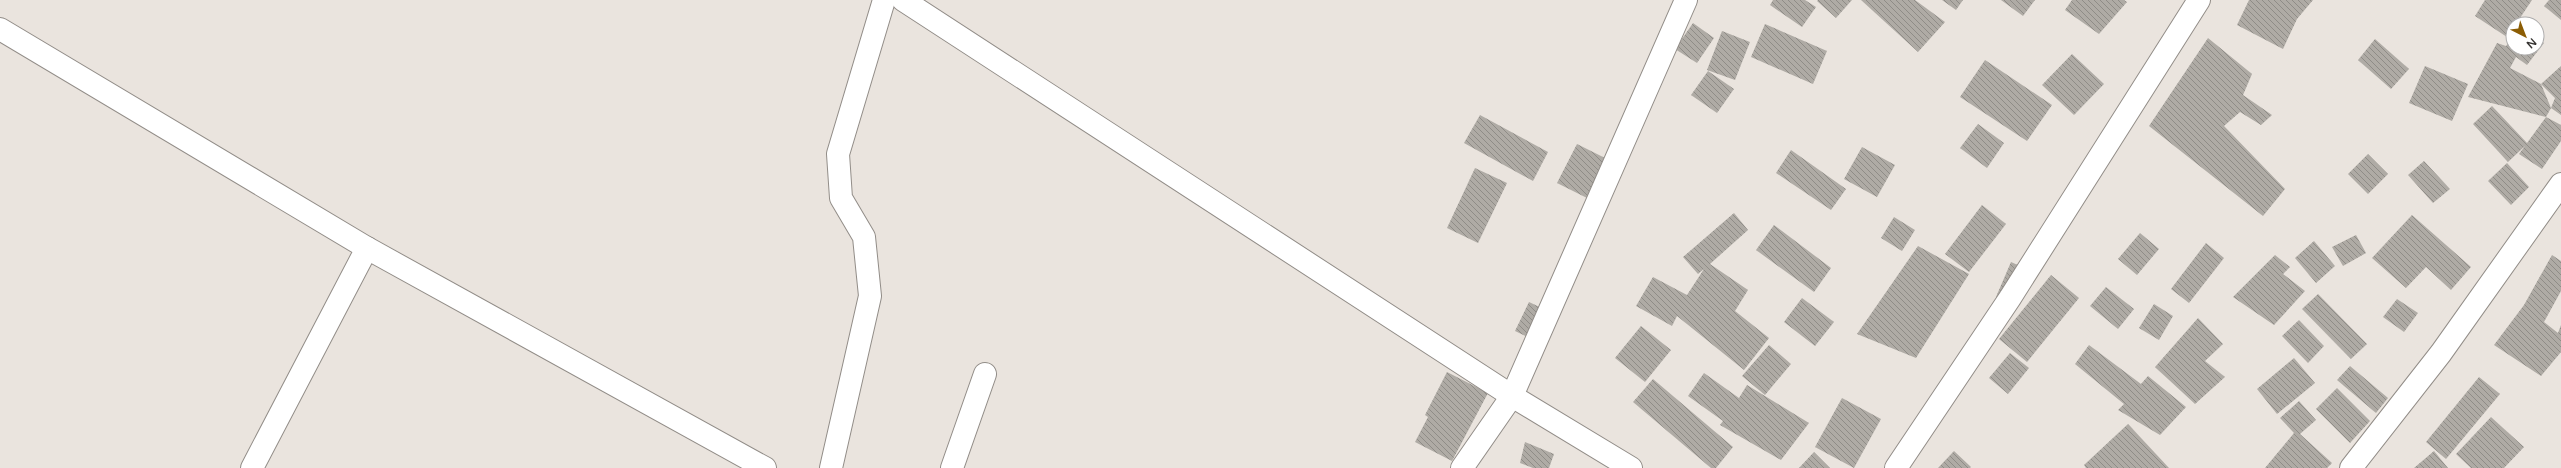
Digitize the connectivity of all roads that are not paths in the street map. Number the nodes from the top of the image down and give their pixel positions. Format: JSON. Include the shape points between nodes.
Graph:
{"nodes":[{"id":1,"x":884,"y":0,"type":"edge"},
{"id":2,"x":903,"y":0,"type":"edge"},
{"id":3,"x":1686,"y":0,"type":"edge"},
{"id":4,"x":2199,"y":0,"type":"edge"},
{"id":5,"x":0,"y":29,"type":"edge"},
{"id":6,"x":2561,"y":184,"type":"edge"},
{"id":7,"x":367,"y":248,"type":"junction"},
{"id":8,"x":985,"y":374,"type":"dead end"},
{"id":9,"x":1512,"y":396,"type":"junction"},
{"id":10,"x":252,"y":468,"type":"edge"},
{"id":11,"x":766,"y":468,"type":"edge"},
{"id":12,"x":831,"y":468,"type":"edge"},
{"id":13,"x":952,"y":468,"type":"edge"},
{"id":14,"x":1462,"y":468,"type":"edge"},
{"id":15,"x":1631,"y":468,"type":"edge"},
{"id":16,"x":1896,"y":468,"type":"edge"},
{"id":17,"x":2351,"y":468,"type":"edge"}],
"edges":[{"from":1,"to":12,"type":"street","via":[[838,154],[841,198],[864,238],[870,296]]},
{"from":2,"to":9,"type":"street"},
{"from":3,"to":9,"type":"street"},
{"from":4,"to":16,"type":"street","via":[[2010,298]]},
{"from":5,"to":7,"type":"street"},
{"from":6,"to":17,"type":"street","via":[[2441,353]]},
{"from":7,"to":10,"type":"street"},
{"from":7,"to":11,"type":"street"},
{"from":8,"to":13,"type":"street"},
{"from":9,"to":14,"type":"street"},
{"from":9,"to":15,"type":"street"}]}
